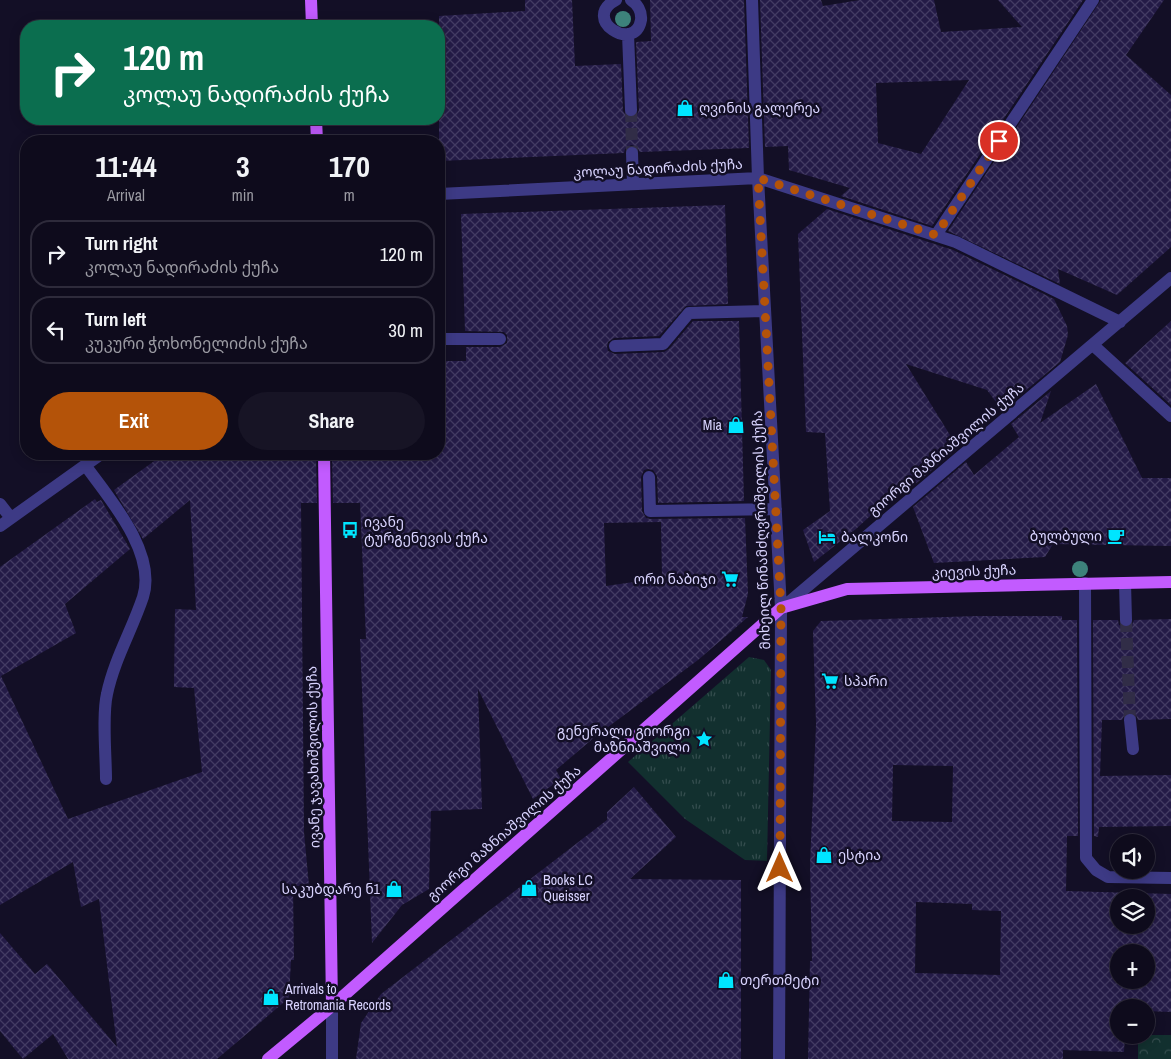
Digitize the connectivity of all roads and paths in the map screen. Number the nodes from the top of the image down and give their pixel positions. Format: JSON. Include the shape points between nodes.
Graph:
{"nodes":[{"id":1,"x":311,"y":0,"type":"edge"},
{"id":2,"x":616,"y":0,"type":"edge"},
{"id":3,"x":631,"y":0,"type":"edge"},
{"id":4,"x":752,"y":0,"type":"edge"},
{"id":5,"x":1093,"y":0,"type":"edge"},
{"id":6,"x":312,"y":20,"type":"edge"},
{"id":7,"x":628,"y":34,"type":"junction"},
{"id":8,"x":631,"y":110,"type":"tunnel mouth"},
{"id":9,"x":632,"y":153,"type":"tunnel mouth"},
{"id":10,"x":758,"y":178,"type":"junction"},
{"id":11,"x":633,"y":184,"type":"junction"},
{"id":12,"x":445,"y":194,"type":"edge"},
{"id":13,"x":936,"y":235,"type":"junction"},
{"id":14,"x":1171,"y":278,"type":"edge"},
{"id":15,"x":766,"y":311,"type":"junction"},
{"id":16,"x":1120,"y":322,"type":"junction"},
{"id":17,"x":445,"y":339,"type":"edge"},
{"id":18,"x":500,"y":339,"type":"dead end"},
{"id":19,"x":1093,"y":345,"type":"junction"},
{"id":20,"x":615,"y":346,"type":"dead end"},
{"id":21,"x":1171,"y":416,"type":"edge"},
{"id":22,"x":92,"y":460,"type":"edge"},
{"id":23,"x":324,"y":460,"type":"edge"},
{"id":24,"x":85,"y":465,"type":"junction"},
{"id":25,"x":649,"y":477,"type":"dead end"},
{"id":26,"x":0,"y":504,"type":"edge"},
{"id":27,"x":776,"y":509,"type":"junction"},
{"id":28,"x":11,"y":518,"type":"junction"},
{"id":29,"x":0,"y":526,"type":"edge"},
{"id":30,"x":1171,"y":582,"type":"edge"},
{"id":31,"x":1085,"y":583,"type":"junction"},
{"id":32,"x":1125,"y":583,"type":"junction"},
{"id":33,"x":781,"y":608,"type":"junction"},
{"id":34,"x":1126,"y":620,"type":"tunnel mouth"},
{"id":35,"x":1130,"y":720,"type":"tunnel mouth"},
{"id":36,"x":1133,"y":749,"type":"dead end"},
{"id":37,"x":106,"y":778,"type":"dead end"},
{"id":38,"x":1171,"y":878,"type":"edge"},
{"id":39,"x":332,"y":1006,"type":"junction"},
{"id":40,"x":268,"y":1059,"type":"edge"},
{"id":41,"x":332,"y":1059,"type":"edge"},
{"id":42,"x":778,"y":1059,"type":"edge"}],
"edges":[{"from":1,"to":6,"type":"main road"},
{"from":2,"to":7,"type":"street","via":[[605,12],[605,21],[618,34]]},
{"from":3,"to":7,"type":"street","via":[[641,12],[641,21],[636,30]]},
{"from":4,"to":10,"type":"street","name":"მიხეილ წინამძღვრიშვილის ქუჩა"},
{"from":5,"to":13,"type":"street"},
{"from":7,"to":8,"type":"street"},
{"from":9,"to":11,"type":"street"},
{"from":10,"to":11,"type":"street","name":"კოლაუ ნადირაძის ქუჩა"},
{"from":10,"to":13,"type":"street","name":"კოლაუ ნადირაძის ქუჩა"},
{"from":10,"to":15,"type":"street","name":"მიხეილ წინამძღვრიშვილის ქუჩა"},
{"from":11,"to":12,"type":"street","name":"კოლაუ ნადირაძის ქუჩა"},
{"from":13,"to":16,"type":"street","name":"კოლაუ ნადირაძის ქუჩა"},
{"from":14,"to":16,"type":"street","name":"გიორგი მაზნიაშვილის ქუჩა"},
{"from":15,"to":20,"type":"street","via":[[689,312],[663,344]]},
{"from":15,"to":27,"type":"street","name":"მიხეილ წინამძღვრიშვილის ქუჩა"},
{"from":16,"to":19,"type":"street","name":"გიორგი მაზნიაშვილის ქუჩა"},
{"from":17,"to":18,"type":"street"},
{"from":19,"to":21,"type":"street"},
{"from":19,"to":33,"type":"street","name":"გიორგი მაზნიაშვილის ქუჩა"},
{"from":22,"to":24,"type":"street"},
{"from":23,"to":39,"type":"main road","name":"ივანე ჯავახიშვილის ქუჩა"},
{"from":24,"to":28,"type":"street"},
{"from":24,"to":37,"type":"street","via":[[139,546],[144,570],[143,596],[106,696]]},
{"from":25,"to":27,"type":"street","via":[[650,511]]},
{"from":26,"to":28,"type":"street"},
{"from":27,"to":33,"type":"street","name":"მიხეილ წინამძღვრიშვილის ქუჩა"},
{"from":28,"to":29,"type":"street"},
{"from":30,"to":32,"type":"main road","name":"კიევის ქუჩა"},
{"from":31,"to":32,"type":"main road","name":"კიევის ქუჩა"},
{"from":31,"to":33,"type":"main road","name":"კიევის ქუჩა","via":[[847,589]]},
{"from":31,"to":38,"type":"street","via":[[1086,858],[1096,870],[1108,877]]},
{"from":32,"to":34,"type":"street"},
{"from":33,"to":39,"type":"main road","name":"გიორგი მაზნიაშვილის ქუჩა"},
{"from":33,"to":42,"type":"street","name":"მიხეილ წინამძღვრიშვილის ქუჩა"},
{"from":35,"to":36,"type":"street"},
{"from":39,"to":40,"type":"main road","name":"გიორგი მაზნიაშვილის ქუჩა"},
{"from":39,"to":41,"type":"street","name":"ივანე ჯავახიშვილის ქუჩა"}]}
